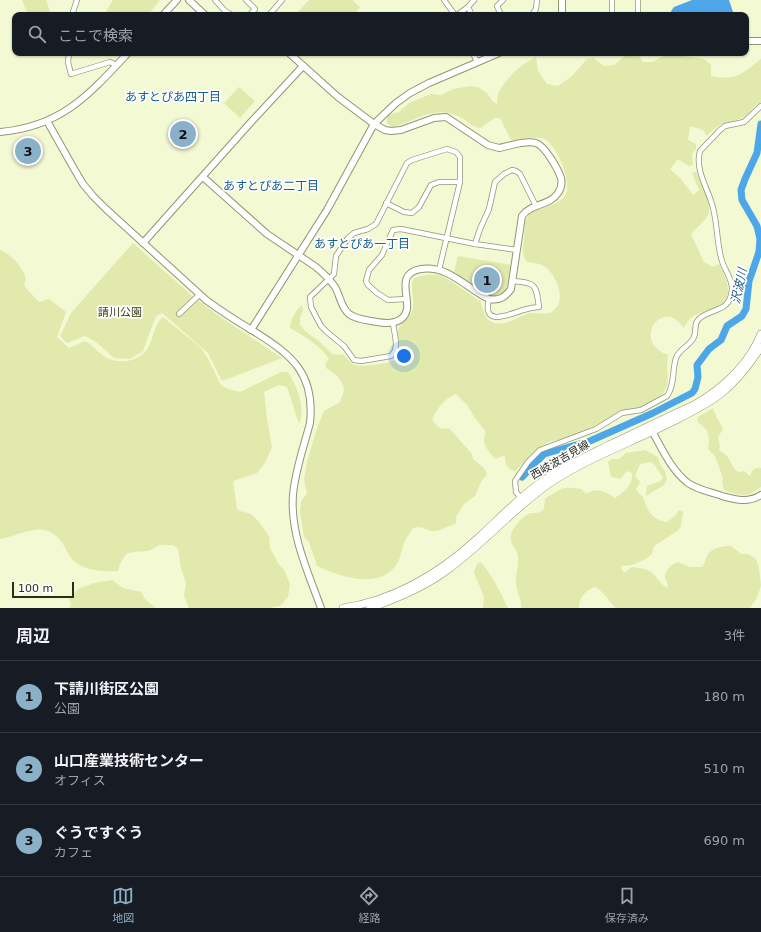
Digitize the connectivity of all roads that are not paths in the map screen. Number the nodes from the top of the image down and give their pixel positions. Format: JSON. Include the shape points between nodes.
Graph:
{"nodes":[{"id":1,"x":77,"y":0,"type":"edge"},
{"id":2,"x":177,"y":0,"type":"edge"},
{"id":3,"x":189,"y":0,"type":"edge"},
{"id":4,"x":215,"y":0,"type":"edge"},
{"id":5,"x":246,"y":0,"type":"edge"},
{"id":6,"x":445,"y":0,"type":"edge"},
{"id":7,"x":474,"y":0,"type":"edge"},
{"id":8,"x":503,"y":0,"type":"edge"},
{"id":9,"x":537,"y":0,"type":"edge"},
{"id":10,"x":562,"y":0,"type":"edge"},
{"id":11,"x":612,"y":0,"type":"edge"},
{"id":12,"x":638,"y":0,"type":"edge"},
{"id":13,"x":280,"y":1,"type":"edge"},
{"id":14,"x":468,"y":7,"type":"junction"},
{"id":15,"x":73,"y":12,"type":"edge"},
{"id":16,"x":166,"y":12,"type":"edge"},
{"id":17,"x":202,"y":12,"type":"edge"},
{"id":18,"x":228,"y":12,"type":"edge"},
{"id":19,"x":252,"y":12,"type":"edge"},
{"id":20,"x":271,"y":12,"type":"edge"},
{"id":21,"x":454,"y":12,"type":"edge"},
{"id":22,"x":460,"y":12,"type":"edge"},
{"id":23,"x":470,"y":12,"type":"edge"},
{"id":24,"x":500,"y":12,"type":"edge"},
{"id":25,"x":534,"y":12,"type":"edge"},
{"id":26,"x":562,"y":12,"type":"edge"},
{"id":27,"x":612,"y":12,"type":"edge"},
{"id":28,"x":638,"y":12,"type":"edge"},
{"id":29,"x":749,"y":41,"type":"edge"},
{"id":30,"x":761,"y":41,"type":"edge"},
{"id":31,"x":69,"y":56,"type":"edge"},
{"id":32,"x":125,"y":56,"type":"edge"},
{"id":33,"x":292,"y":56,"type":"edge"},
{"id":34,"x":474,"y":56,"type":"edge"},
{"id":35,"x":492,"y":56,"type":"edge"},
{"id":36,"x":477,"y":62,"type":"junction"},
{"id":37,"x":116,"y":65,"type":"junction"},
{"id":38,"x":303,"y":66,"type":"junction"},
{"id":39,"x":761,"y":106,"type":"edge"},
{"id":40,"x":47,"y":121,"type":"junction"},
{"id":41,"x":374,"y":124,"type":"junction"},
{"id":42,"x":0,"y":132,"type":"edge"},
{"id":43,"x":203,"y":177,"type":"junction"},
{"id":44,"x":460,"y":182,"type":"junction"},
{"id":45,"x":386,"y":203,"type":"junction"},
{"id":46,"x":536,"y":206,"type":"junction"},
{"id":47,"x":447,"y":238,"type":"junction"},
{"id":48,"x":143,"y":243,"type":"junction"},
{"id":49,"x":475,"y":244,"type":"junction"},
{"id":50,"x":517,"y":250,"type":"junction"},
{"id":51,"x":298,"y":255,"type":"junction"},
{"id":52,"x":439,"y":270,"type":"junction"},
{"id":53,"x":329,"y":279,"type":"junction"},
{"id":54,"x":513,"y":281,"type":"junction"},
{"id":55,"x":200,"y":294,"type":"junction"},
{"id":56,"x":406,"y":299,"type":"junction"},
{"id":57,"x":489,"y":300,"type":"junction"},
{"id":58,"x":179,"y":314,"type":"dead end"},
{"id":59,"x":393,"y":323,"type":"junction"},
{"id":60,"x":251,"y":330,"type":"junction"},
{"id":61,"x":761,"y":334,"type":"edge"},
{"id":62,"x":761,"y":347,"type":"edge"},
{"id":63,"x":651,"y":428,"type":"junction"},
{"id":64,"x":761,"y":495,"type":"edge"},
{"id":65,"x":520,"y":498,"type":"junction"},
{"id":66,"x":754,"y":499,"type":"junction"},
{"id":67,"x":761,"y":504,"type":"edge"},
{"id":68,"x":384,"y":605,"type":"edge"},
{"id":69,"x":321,"y":608,"type":"edge"},
{"id":70,"x":343,"y":608,"type":"edge"},
{"id":71,"x":370,"y":608,"type":"edge"}],
"edges":[{"from":1,"to":15,"type":"street"},
{"from":2,"to":16,"type":"street"},
{"from":3,"to":17,"type":"street"},
{"from":4,"to":18,"type":"street"},
{"from":5,"to":19,"type":"street","via":[[255,9]]},
{"from":6,"to":21,"type":"street"},
{"from":7,"to":14,"type":"street"},
{"from":8,"to":24,"type":"street","via":[[498,6]]},
{"from":9,"to":25,"type":"street"},
{"from":10,"to":26,"type":"street"},
{"from":11,"to":27,"type":"street"},
{"from":12,"to":28,"type":"street"},
{"from":13,"to":20,"type":"street"},
{"from":14,"to":22,"type":"street"},
{"from":14,"to":23,"type":"street"},
{"from":29,"to":30,"type":"street"},
{"from":31,"to":37,"type":"street","via":[[71,74],[110,62]]},
{"from":32,"to":37,"type":"street"},
{"from":33,"to":38,"type":"street"},
{"from":34,"to":36,"type":"street"},
{"from":35,"to":36,"type":"street"},
{"from":36,"to":41,"type":"street","via":[[410,93],[396,102]]},
{"from":37,"to":40,"type":"street","via":[[84,98]]},
{"from":38,"to":41,"type":"street"},
{"from":38,"to":43,"type":"street"},
{"from":39,"to":65,"type":"street","via":[[744,122],[725,126],[698,156],[703,181],[712,202],[721,261],[732,284],[729,302],[700,318],[696,323],[693,339],[676,356],[672,383],[667,396],[641,410],[622,413],[596,429],[540,450],[515,481],[516,492]]},
{"from":40,"to":42,"type":"street","via":[[22,129]]},
{"from":40,"to":48,"type":"street","via":[[83,184]]},
{"from":41,"to":46,"type":"street","via":[[391,131],[446,117],[494,148],[528,142],[542,146],[561,183],[554,198]]},
{"from":41,"to":51,"type":"street","via":[[339,190]]},
{"from":43,"to":48,"type":"street"},
{"from":43,"to":51,"type":"street","via":[[267,234]]},
{"from":44,"to":45,"type":"street","via":[[439,182],[431,185],[419,207],[412,213]]},
{"from":44,"to":45,"type":"street","via":[[460,157],[451,150],[442,151],[407,163]]},
{"from":44,"to":47,"type":"street"},
{"from":45,"to":53,"type":"street","via":[[373,226],[348,238],[336,256],[334,274]]},
{"from":46,"to":49,"type":"street","via":[[520,174],[512,170],[504,174],[495,182],[489,209]]},
{"from":46,"to":50,"type":"street","via":[[522,216]]},
{"from":47,"to":49,"type":"street"},
{"from":47,"to":52,"type":"street"},
{"from":47,"to":56,"type":"street","via":[[401,229],[393,230],[382,255],[369,270],[366,281],[388,300]]},
{"from":48,"to":55,"type":"street"},
{"from":49,"to":50,"type":"street"},
{"from":50,"to":54,"type":"street"},
{"from":51,"to":53,"type":"street"},
{"from":51,"to":60,"type":"street"},
{"from":52,"to":56,"type":"street","via":[[421,269],[412,273],[405,286]]},
{"from":52,"to":57,"type":"street"},
{"from":53,"to":59,"type":"street","via":[[346,312],[356,318]]},
{"from":53,"to":59,"type":"street","via":[[310,297],[311,307],[321,326],[344,346],[354,360],[393,355],[396,347]]},
{"from":54,"to":57,"type":"street","via":[[512,289],[504,298]]},
{"from":54,"to":57,"type":"street","via":[[533,285],[539,307],[495,317],[488,312]]},
{"from":55,"to":58,"type":"street"},
{"from":55,"to":60,"type":"street"},
{"from":56,"to":59,"type":"street","via":[[405,315]]},
{"from":60,"to":69,"type":"street","via":[[288,355],[299,368],[308,389],[311,404],[310,423],[296,476],[293,508],[299,544]]},
{"from":61,"to":63,"type":"main road","name":"西岐波吉見線","via":[[751,354],[724,384],[694,405]]},
{"from":62,"to":63,"type":"main road","name":"西岐波吉見線","via":[[748,366],[723,392],[693,412]]},
{"from":63,"to":65,"type":"main road","name":"西岐波吉見線","via":[[555,473]]},
{"from":63,"to":66,"type":"street","via":[[675,470],[687,482],[702,490],[737,500]]},
{"from":63,"to":68,"type":"main road","name":"西岐波吉見線","via":[[558,478],[445,572]]},
{"from":64,"to":66,"type":"street"},
{"from":65,"to":70,"type":"main road","name":"西岐波吉見線","via":[[454,558],[427,577],[397,593]]},
{"from":66,"to":67,"type":"street"},
{"from":68,"to":71,"type":"main road","name":"西岐波吉見線"}]}
